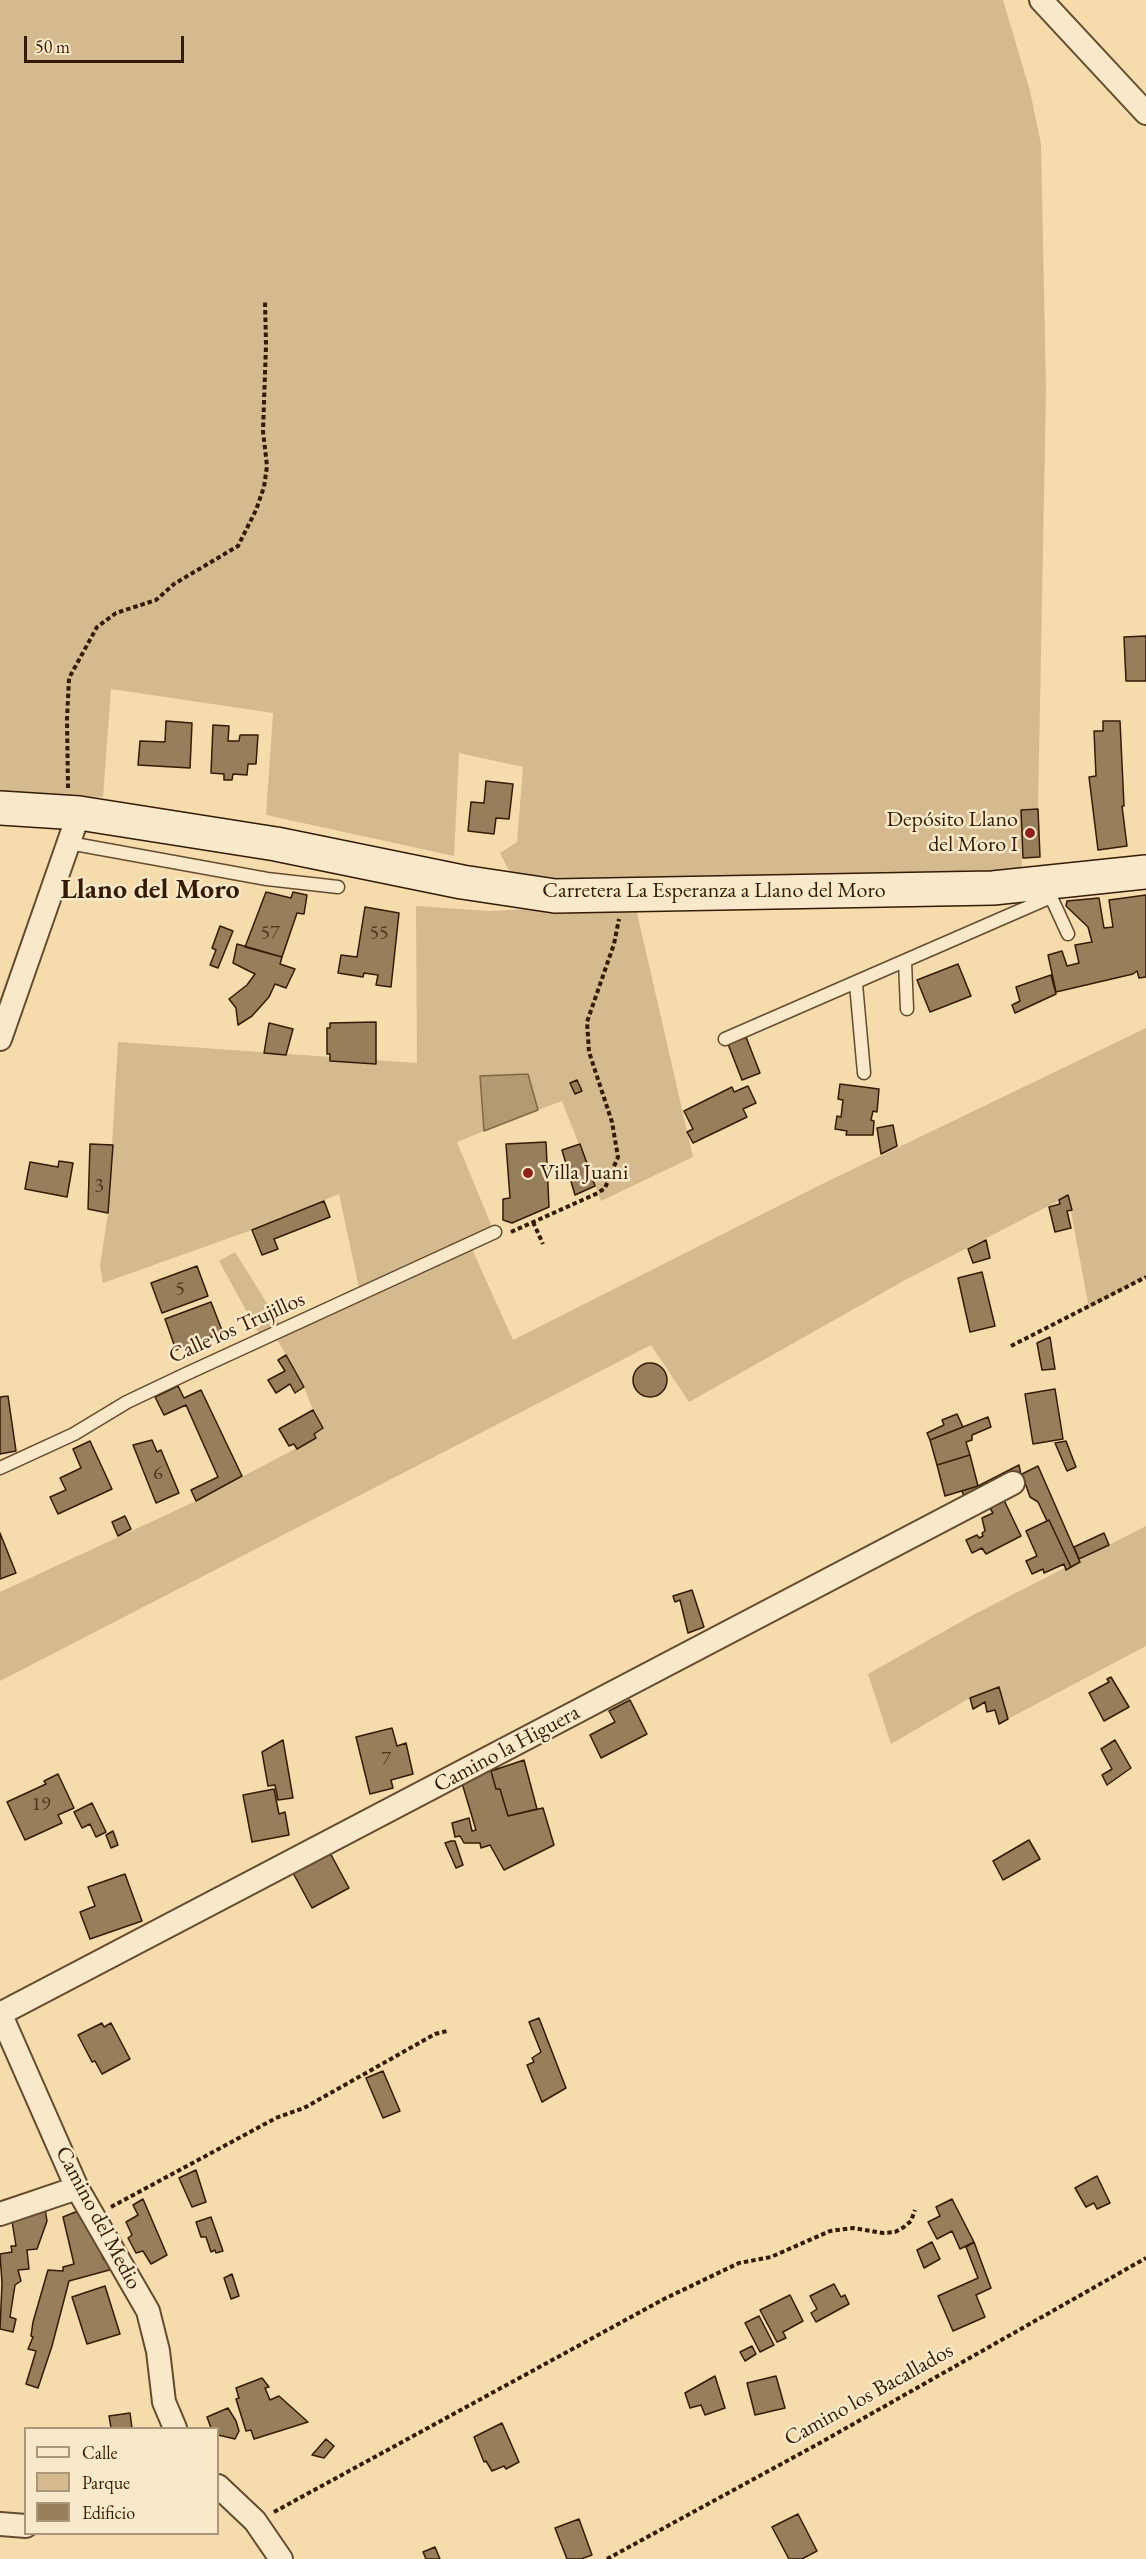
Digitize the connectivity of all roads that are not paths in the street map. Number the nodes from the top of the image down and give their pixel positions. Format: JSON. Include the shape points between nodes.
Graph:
{"nodes":[{"id":1,"x":1041,"y":0,"type":"edge"},
{"id":2,"x":1146,"y":113,"type":"edge"},
{"id":3,"x":0,"y":808,"type":"edge"},
{"id":4,"x":72,"y":823,"type":"junction"},
{"id":5,"x":1146,"y":872,"type":"edge"},
{"id":6,"x":338,"y":887,"type":"dead end"},
{"id":7,"x":1050,"y":890,"type":"junction"},
{"id":8,"x":1068,"y":934,"type":"dead end"},
{"id":9,"x":905,"y":962,"type":"junction"},
{"id":10,"x":856,"y":984,"type":"junction"},
{"id":11,"x":907,"y":1009,"type":"dead end"},
{"id":12,"x":0,"y":1039,"type":"edge"},
{"id":13,"x":725,"y":1040,"type":"dead end"},
{"id":14,"x":864,"y":1073,"type":"dead end"},
{"id":15,"x":495,"y":1232,"type":"road end"},
{"id":16,"x":0,"y":1468,"type":"edge"},
{"id":17,"x":1013,"y":1483,"type":"dead end"},
{"id":18,"x":0,"y":2014,"type":"edge"},
{"id":19,"x":77,"y":2188,"type":"junction"},
{"id":20,"x":0,"y":2214,"type":"edge"},
{"id":21,"x":175,"y":2427,"type":"edge"},
{"id":22,"x":219,"y":2487,"type":"edge"},
{"id":23,"x":0,"y":2524,"type":"edge"},
{"id":24,"x":24,"y":2526,"type":"edge"},
{"id":25,"x":281,"y":2559,"type":"edge"}],
"edges":[{"from":1,"to":2,"type":"street"},
{"from":3,"to":4,"type":"main road","name":"Carretera La Esperanza a Llano del Moro"},
{"from":4,"to":6,"type":"lane","via":[[267,879]]},
{"from":4,"to":7,"type":"main road","name":"Carretera La Esperanza a Llano del Moro","via":[[276,844],[462,882],[555,896]]},
{"from":4,"to":12,"type":"street"},
{"from":5,"to":7,"type":"main road","name":"Carretera La Esperanza a Llano del Moro"},
{"from":7,"to":8,"type":"lane"},
{"from":7,"to":9,"type":"lane"},
{"from":9,"to":10,"type":"lane"},
{"from":9,"to":11,"type":"lane"},
{"from":10,"to":13,"type":"lane"},
{"from":10,"to":14,"type":"lane"},
{"from":15,"to":16,"type":"lane","name":"Calle los Trujillos","via":[[127,1402],[74,1434]]},
{"from":17,"to":18,"type":"street","name":"Camino la Higuera"},
{"from":18,"to":19,"type":"street","name":"Camino del Medio"},
{"from":19,"to":20,"type":"street"},
{"from":19,"to":21,"type":"street","name":"Camino del Medio","via":[[148,2311],[164,2402]]},
{"from":22,"to":25,"type":"street","via":[[255,2521]]},
{"from":23,"to":24,"type":"street"}]}
